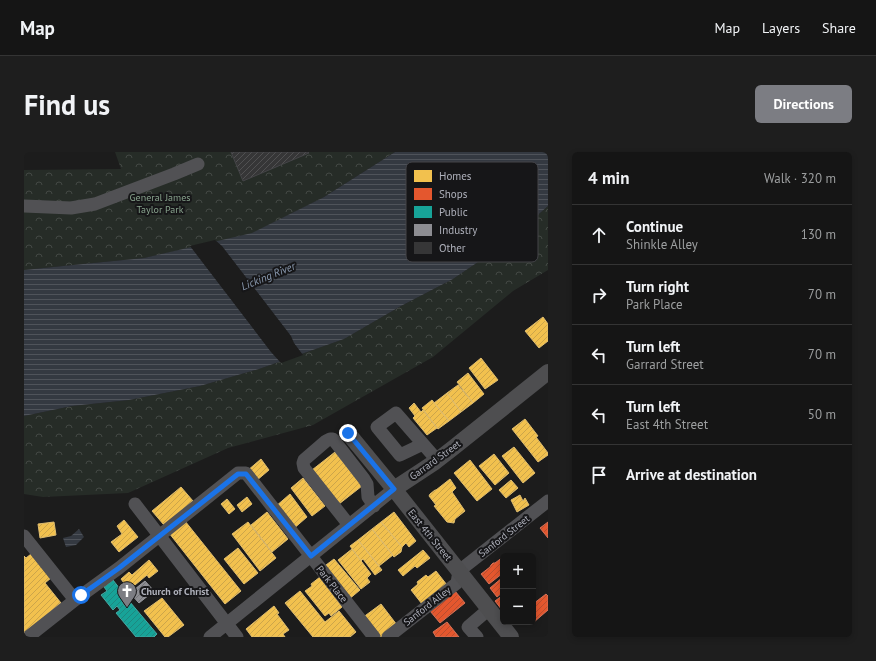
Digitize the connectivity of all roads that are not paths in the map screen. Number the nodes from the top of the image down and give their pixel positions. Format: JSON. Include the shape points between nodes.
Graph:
{"nodes":[{"id":1,"x":198,"y":164,"type":"dead end"},
{"id":2,"x":24,"y":206,"type":"edge"},
{"id":3,"x":548,"y":372,"type":"edge"},
{"id":4,"x":348,"y":433,"type":"dead end"},
{"id":5,"x":423,"y":444,"type":"dead end"},
{"id":6,"x":437,"y":460,"type":"junction"},
{"id":7,"x":394,"y":489,"type":"junction"},
{"id":8,"x":135,"y":504,"type":"dead end"},
{"id":9,"x":547,"y":505,"type":"edge"},
{"id":10,"x":374,"y":506,"type":"junction"},
{"id":11,"x":349,"y":525,"type":"junction"},
{"id":12,"x":24,"y":536,"type":"edge"},
{"id":13,"x":159,"y":536,"type":"junction"},
{"id":14,"x":311,"y":556,"type":"junction"},
{"id":15,"x":459,"y":571,"type":"junction"},
{"id":16,"x":75,"y":600,"type":"junction"},
{"id":17,"x":489,"y":610,"type":"junction"},
{"id":18,"x":226,"y":623,"type":"junction"},
{"id":19,"x":28,"y":637,"type":"edge"},
{"id":20,"x":210,"y":637,"type":"edge"},
{"id":21,"x":237,"y":637,"type":"edge"},
{"id":22,"x":374,"y":637,"type":"edge"},
{"id":23,"x":388,"y":637,"type":"edge"},
{"id":24,"x":477,"y":637,"type":"edge"},
{"id":25,"x":511,"y":637,"type":"edge"}],
"edges":[{"from":1,"to":2,"type":"street","via":[[95,204],[71,208]]},
{"from":3,"to":6,"type":"main road","name":"Garrard Street"},
{"from":4,"to":7,"type":"main road","name":"East 4th Street"},
{"from":5,"to":6,"type":"street"},
{"from":6,"to":7,"type":"main road","name":"Garrard Street"},
{"from":7,"to":10,"type":"street","name":"Garrard Street"},
{"from":7,"to":15,"type":"main road","name":"East 4th Street"},
{"from":8,"to":13,"type":"street"},
{"from":9,"to":15,"type":"street","name":"Sanford Street"},
{"from":10,"to":11,"type":"street","name":"Garrard Street"},
{"from":10,"to":11,"type":"street","via":[[368,497],[364,479],[333,439],[326,441],[304,460],[304,468]]},
{"from":11,"to":14,"type":"street","name":"Garrard Street"},
{"from":12,"to":16,"type":"street"},
{"from":13,"to":14,"type":"street","name":"Park Place","via":[[238,474],[246,474]]},
{"from":13,"to":16,"type":"street"},
{"from":13,"to":18,"type":"street"},
{"from":14,"to":18,"type":"street","name":"Garrard Street"},
{"from":14,"to":22,"type":"street","name":"Park Place"},
{"from":15,"to":17,"type":"main road","name":"East 4th Street"},
{"from":15,"to":23,"type":"street","name":"Sanford Alley","via":[[457,583]]},
{"from":16,"to":19,"type":"street"},
{"from":17,"to":24,"type":"street","via":[[468,627]]},
{"from":17,"to":25,"type":"main road","name":"East 4th Street"},
{"from":18,"to":20,"type":"street","name":"Garrard Street"},
{"from":18,"to":21,"type":"street"}]}
